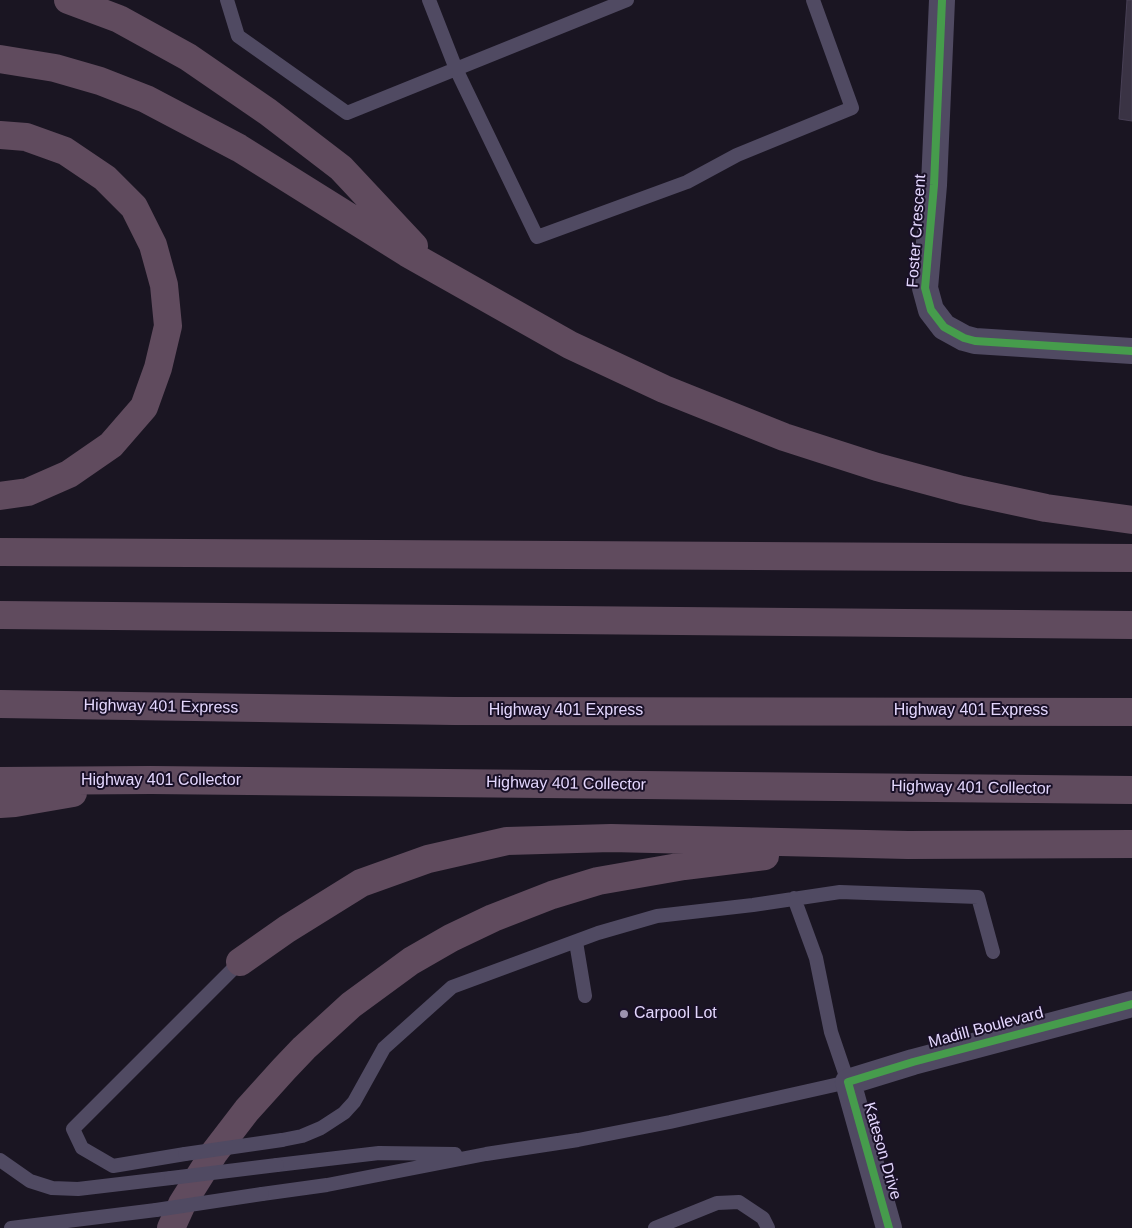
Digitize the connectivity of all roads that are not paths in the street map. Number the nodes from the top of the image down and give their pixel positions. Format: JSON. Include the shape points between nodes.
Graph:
{"nodes":[{"id":1,"x":68,"y":0,"type":"edge"},
{"id":2,"x":227,"y":0,"type":"edge"},
{"id":3,"x":428,"y":0,"type":"edge"},
{"id":4,"x":627,"y":0,"type":"edge"},
{"id":5,"x":813,"y":0,"type":"edge"},
{"id":6,"x":942,"y":0,"type":"edge"},
{"id":7,"x":0,"y":59,"type":"edge"},
{"id":8,"x":456,"y":69,"type":"junction"},
{"id":9,"x":0,"y":135,"type":"edge"},
{"id":10,"x":436,"y":269,"type":"junction"},
{"id":11,"x":1132,"y":351,"type":"edge"},
{"id":12,"x":0,"y":496,"type":"edge"},
{"id":13,"x":1132,"y":520,"type":"edge"},
{"id":14,"x":0,"y":552,"type":"edge"},
{"id":15,"x":1132,"y":558,"type":"edge"},
{"id":16,"x":0,"y":615,"type":"edge"},
{"id":17,"x":1132,"y":625,"type":"edge"},
{"id":18,"x":0,"y":704,"type":"edge"},
{"id":19,"x":1132,"y":712,"type":"edge"},
{"id":20,"x":0,"y":780,"type":"edge"},
{"id":21,"x":152,"y":780,"type":"junction"},
{"id":22,"x":1132,"y":790,"type":"edge"},
{"id":23,"x":0,"y":804,"type":"edge"},
{"id":24,"x":1132,"y":844,"type":"edge"},
{"id":25,"x":908,"y":845,"type":"junction"},
{"id":26,"x":794,"y":898,"type":"junction"},
{"id":27,"x":576,"y":942,"type":"junction"},
{"id":28,"x":993,"y":952,"type":"dead end"},
{"id":29,"x":240,"y":962,"type":"joint"},
{"id":30,"x":585,"y":996,"type":"dead end"},
{"id":31,"x":1132,"y":1004,"type":"edge"},
{"id":32,"x":848,"y":1082,"type":"junction"},
{"id":33,"x":486,"y":1154,"type":"junction"},
{"id":34,"x":0,"y":1160,"type":"edge"},
{"id":35,"x":164,"y":1219,"type":"edge"},
{"id":36,"x":11,"y":1228,"type":"edge"},
{"id":37,"x":655,"y":1228,"type":"edge"},
{"id":38,"x":768,"y":1228,"type":"edge"},
{"id":39,"x":889,"y":1228,"type":"edge"}],
"edges":[{"from":1,"to":10,"type":"highway","via":[[119,19],[188,56],[268,112],[341,168]]},
{"from":2,"to":8,"type":"lane","via":[[238,36],[347,112]]},
{"from":3,"to":8,"type":"lane"},
{"from":4,"to":8,"type":"lane"},
{"from":5,"to":8,"type":"lane","via":[[852,108],[737,155],[686,182],[537,237]]},
{"from":6,"to":11,"type":"street","name":"Foster Crescent","via":[[934,185],[925,288],[931,310],[944,327],[975,341]]},
{"from":7,"to":10,"type":"highway","via":[[55,68],[146,99],[240,148]]},
{"from":9,"to":12,"type":"highway","via":[[26,137],[65,151],[104,178],[134,207],[153,245],[164,285],[168,326],[144,407],[111,445],[69,474],[28,492]]},
{"from":10,"to":13,"type":"highway","via":[[570,345],[664,389],[784,437],[962,490],[1046,508]]},
{"from":14,"to":15,"type":"highway"},
{"from":16,"to":17,"type":"highway"},
{"from":18,"to":19,"type":"highway","name":"Highway 401 Express","via":[[454,711]]},
{"from":20,"to":21,"type":"highway","name":"Highway 401 Collector"},
{"from":21,"to":22,"type":"highway","name":"Highway 401 Collector"},
{"from":21,"to":23,"type":"highway"},
{"from":24,"to":25,"type":"highway"},
{"from":25,"to":29,"type":"highway","via":[[611,838],[506,841],[428,859],[361,883]]},
{"from":25,"to":35,"type":"highway","via":[[756,856],[598,880],[493,918],[450,938],[378,984],[304,1048],[252,1104],[214,1153],[182,1204]]},
{"from":26,"to":27,"type":"lane","via":[[658,916]]},
{"from":26,"to":28,"type":"lane","via":[[840,892],[978,897]]},
{"from":26,"to":32,"type":"lane","via":[[816,958],[831,1032]]},
{"from":27,"to":29,"type":"lane","bridge":true,"via":[[452,987],[384,1048],[354,1102],[344,1113],[302,1136],[113,1166],[82,1148],[73,1129]]},
{"from":27,"to":30,"type":"lane"},
{"from":31,"to":32,"type":"street","name":"Madill Boulevard"},
{"from":32,"to":33,"type":"lane","via":[[578,1140]]},
{"from":32,"to":39,"type":"street","name":"Kateson Drive"},
{"from":33,"to":34,"type":"lane","bridge":true,"via":[[379,1153],[78,1189],[52,1188],[30,1181]]},
{"from":33,"to":35,"type":"lane","bridge":true,"via":[[327,1185],[262,1194]]},
{"from":35,"to":36,"type":"lane"},
{"from":37,"to":38,"type":"lane","via":[[717,1203],[740,1202],[764,1218]]}]}
